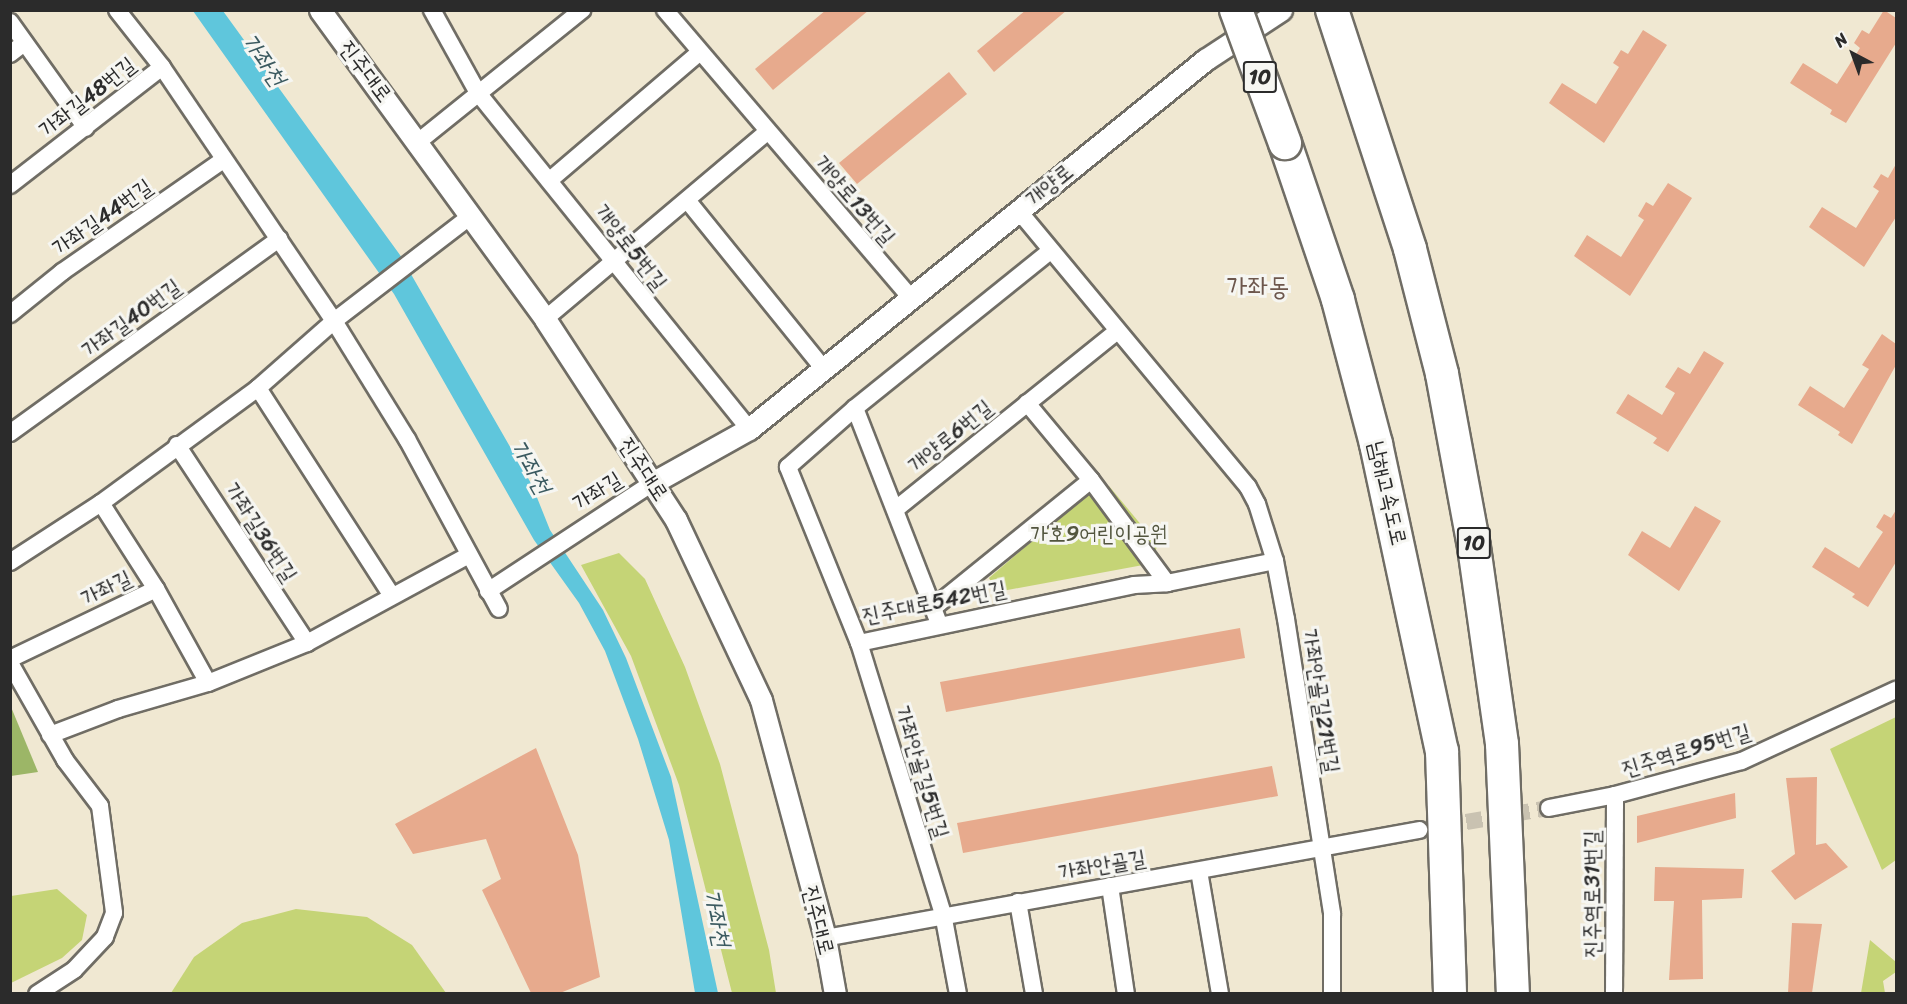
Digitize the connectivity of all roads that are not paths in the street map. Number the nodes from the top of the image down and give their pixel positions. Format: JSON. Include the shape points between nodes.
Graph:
{"nodes":[{"id":1,"x":117,"y":10,"type":"edge"},
{"id":2,"x":320,"y":10,"type":"edge"},
{"id":3,"x":432,"y":10,"type":"edge"},
{"id":4,"x":582,"y":10,"type":"edge"},
{"id":5,"x":665,"y":10,"type":"edge"},
{"id":6,"x":1236,"y":10,"type":"edge"},
{"id":7,"x":1281,"y":10,"type":"edge"},
{"id":8,"x":1332,"y":10,"type":"edge"},
{"id":9,"x":10,"y":22,"type":"edge"},
{"id":10,"x":24,"y":44,"type":"junction"},
{"id":11,"x":700,"y":52,"type":"junction"},
{"id":12,"x":10,"y":54,"type":"edge"},
{"id":13,"x":162,"y":67,"type":"junction"},
{"id":14,"x":478,"y":93,"type":"junction"},
{"id":15,"x":86,"y":128,"type":"junction"},
{"id":16,"x":767,"y":132,"type":"junction"},
{"id":17,"x":418,"y":142,"type":"junction"},
{"id":18,"x":223,"y":160,"type":"junction"},
{"id":19,"x":549,"y":180,"type":"junction"},
{"id":20,"x":10,"y":185,"type":"edge"},
{"id":21,"x":687,"y":200,"type":"junction"},
{"id":22,"x":1018,"y":210,"type":"junction"},
{"id":23,"x":471,"y":216,"type":"junction"},
{"id":24,"x":279,"y":239,"type":"junction"},
{"id":25,"x":1050,"y":251,"type":"junction"},
{"id":26,"x":615,"y":262,"type":"junction"},
{"id":27,"x":910,"y":297,"type":"junction"},
{"id":28,"x":10,"y":314,"type":"edge"},
{"id":29,"x":545,"y":319,"type":"junction"},
{"id":30,"x":334,"y":321,"type":"junction"},
{"id":31,"x":1117,"y":331,"type":"junction"},
{"id":32,"x":824,"y":369,"type":"junction"},
{"id":33,"x":258,"y":388,"type":"junction"},
{"id":34,"x":1028,"y":403,"type":"junction"},
{"id":35,"x":855,"y":408,"type":"junction"},
{"id":36,"x":749,"y":429,"type":"junction"},
{"id":37,"x":10,"y":434,"type":"edge"},
{"id":38,"x":177,"y":445,"type":"junction"},
{"id":39,"x":1091,"y":480,"type":"junction"},
{"id":40,"x":654,"y":482,"type":"junction"},
{"id":41,"x":101,"y":503,"type":"junction"},
{"id":42,"x":896,"y":509,"type":"junction"},
{"id":43,"x":467,"y":556,"type":"junction"},
{"id":44,"x":1275,"y":561,"type":"junction"},
{"id":45,"x":10,"y":562,"type":"edge"},
{"id":46,"x":1167,"y":583,"type":"junction"},
{"id":47,"x":156,"y":589,"type":"junction"},
{"id":48,"x":488,"y":591,"type":"junction"},
{"id":49,"x":392,"y":596,"type":"junction"},
{"id":50,"x":499,"y":609,"type":"dead end"},
{"id":51,"x":936,"y":616,"type":"junction"},
{"id":52,"x":307,"y":643,"type":"junction"},
{"id":53,"x":859,"y":643,"type":"junction"},
{"id":54,"x":10,"y":661,"type":"edge"},
{"id":55,"x":208,"y":682,"type":"junction"},
{"id":56,"x":1896,"y":690,"type":"edge"},
{"id":57,"x":50,"y":735,"type":"junction"},
{"id":58,"x":1615,"y":795,"type":"junction"},
{"id":59,"x":1549,"y":808,"type":"tunnel mouth"},
{"id":60,"x":1419,"y":830,"type":"tunnel mouth"},
{"id":61,"x":1320,"y":848,"type":"junction"},
{"id":62,"x":1199,"y":871,"type":"junction"},
{"id":63,"x":1110,"y":886,"type":"junction"},
{"id":64,"x":1017,"y":902,"type":"junction"},
{"id":65,"x":943,"y":914,"type":"junction"},
{"id":66,"x":825,"y":938,"type":"junction"},
{"id":67,"x":37,"y":993,"type":"edge"},
{"id":68,"x":835,"y":993,"type":"edge"},
{"id":69,"x":958,"y":993,"type":"edge"},
{"id":70,"x":1034,"y":993,"type":"edge"},
{"id":71,"x":1126,"y":993,"type":"edge"},
{"id":72,"x":1220,"y":993,"type":"edge"},
{"id":73,"x":1332,"y":993,"type":"edge"},
{"id":74,"x":1450,"y":993,"type":"edge"},
{"id":75,"x":1513,"y":993,"type":"edge"},
{"id":76,"x":1614,"y":993,"type":"edge"}],
"edges":[{"from":1,"to":13,"type":"street","name":"가좌길48번길"},
{"from":2,"to":17,"type":"street","name":"진주대로"},
{"from":3,"to":14,"type":"street","name":"개양로5번길"},
{"from":4,"to":14,"type":"street"},
{"from":5,"to":11,"type":"street","name":"개양로13번길"},
{"from":6,"to":74,"type":"highway","name":"남해고속도로","number":"10","bridge":true,"via":[[1338,300],[1376,444],[1440,740]]},
{"from":7,"to":22,"type":"street","name":"개양로","via":[[1205,60]]},
{"from":8,"to":75,"type":"highway","number":"10","via":[[1410,249],[1442,375],[1474,547],[1502,744]]},
{"from":9,"to":10,"type":"street"},
{"from":10,"to":12,"type":"street"},
{"from":10,"to":15,"type":"street"},
{"from":11,"to":16,"type":"street","name":"개양로13번길"},
{"from":11,"to":19,"type":"street"},
{"from":13,"to":15,"type":"street","name":"가좌길48번길"},
{"from":13,"to":18,"type":"street"},
{"from":14,"to":17,"type":"street"},
{"from":14,"to":19,"type":"street","name":"개양로5번길"},
{"from":15,"to":20,"type":"street","name":"가좌길48번길"},
{"from":16,"to":21,"type":"street"},
{"from":16,"to":27,"type":"street","name":"개양로13번길"},
{"from":17,"to":23,"type":"street","name":"진주대로"},
{"from":18,"to":24,"type":"street"},
{"from":18,"to":28,"type":"street","name":"가좌길44번길","via":[[62,272]]},
{"from":19,"to":26,"type":"street","name":"개양로5번길"},
{"from":21,"to":26,"type":"street"},
{"from":21,"to":32,"type":"street"},
{"from":22,"to":25,"type":"street"},
{"from":22,"to":27,"type":"street","name":"개양로"},
{"from":23,"to":29,"type":"street","name":"진주대로"},
{"from":23,"to":30,"type":"street"},
{"from":24,"to":30,"type":"street"},
{"from":24,"to":37,"type":"street","name":"가좌길40번길"},
{"from":25,"to":31,"type":"street"},
{"from":25,"to":35,"type":"street"},
{"from":26,"to":29,"type":"street"},
{"from":26,"to":36,"type":"street","name":"개양로5번길"},
{"from":27,"to":32,"type":"street","name":"개양로"},
{"from":29,"to":40,"type":"street","name":"진주대로"},
{"from":30,"to":33,"type":"street"},
{"from":30,"to":43,"type":"street","via":[[407,439]]},
{"from":31,"to":34,"type":"street","name":"개양로6번길"},
{"from":31,"to":44,"type":"street","via":[[1248,487]]},
{"from":32,"to":36,"type":"street","name":"개양로"},
{"from":33,"to":38,"type":"street"},
{"from":33,"to":49,"type":"street"},
{"from":34,"to":39,"type":"street"},
{"from":34,"to":42,"type":"street","name":"개양로6번길"},
{"from":35,"to":42,"type":"street","name":"개양로6번길"},
{"from":35,"to":53,"type":"street","name":"진주대로542번길","via":[[789,467]]},
{"from":36,"to":40,"type":"street","name":"개양로"},
{"from":38,"to":41,"type":"street"},
{"from":38,"to":52,"type":"street","name":"가좌길36번길"},
{"from":39,"to":46,"type":"street"},
{"from":39,"to":51,"type":"street","name":"진주대로542번길"},
{"from":40,"to":48,"type":"street","name":"가좌길"},
{"from":40,"to":66,"type":"street","name":"진주대로","via":[[676,520],[761,700]]},
{"from":41,"to":45,"type":"street"},
{"from":41,"to":47,"type":"street"},
{"from":42,"to":51,"type":"street"},
{"from":43,"to":48,"type":"street"},
{"from":43,"to":49,"type":"street"},
{"from":44,"to":46,"type":"street","name":"진주대로542번길"},
{"from":44,"to":61,"type":"street","name":"가좌안골길21번길"},
{"from":46,"to":51,"type":"street","name":"진주대로542번길"},
{"from":47,"to":54,"type":"street","name":"가좌길"},
{"from":47,"to":55,"type":"street","name":"가좌길"},
{"from":48,"to":50,"type":"street"},
{"from":49,"to":52,"type":"street"},
{"from":51,"to":53,"type":"street","name":"진주대로542번길"},
{"from":52,"to":55,"type":"street"},
{"from":53,"to":65,"type":"street","name":"가좌안골길5번길"},
{"from":54,"to":57,"type":"street","name":"가좌길"},
{"from":55,"to":57,"type":"street","via":[[118,709]]},
{"from":56,"to":58,"type":"street","name":"진주역로95번길","via":[[1742,761]]},
{"from":57,"to":67,"type":"street","name":"가좌길","via":[[100,806],[114,913],[105,937],[74,970]]},
{"from":58,"to":59,"type":"street","name":"진주역로95번길"},
{"from":58,"to":76,"type":"street","name":"진주역로31번길"},
{"from":60,"to":61,"type":"street"},
{"from":61,"to":62,"type":"street","name":"가좌안골길"},
{"from":61,"to":73,"type":"street","via":[[1332,914]]},
{"from":62,"to":63,"type":"street","name":"가좌안골길"},
{"from":62,"to":72,"type":"street"},
{"from":63,"to":64,"type":"street","name":"가좌안골길"},
{"from":63,"to":71,"type":"street"},
{"from":64,"to":65,"type":"street","name":"가좌안골길"},
{"from":64,"to":70,"type":"street"},
{"from":65,"to":66,"type":"street","name":"가좌안골길"},
{"from":65,"to":69,"type":"street","name":"가좌안골길5번길"},
{"from":66,"to":68,"type":"street","name":"진주대로"}]}
